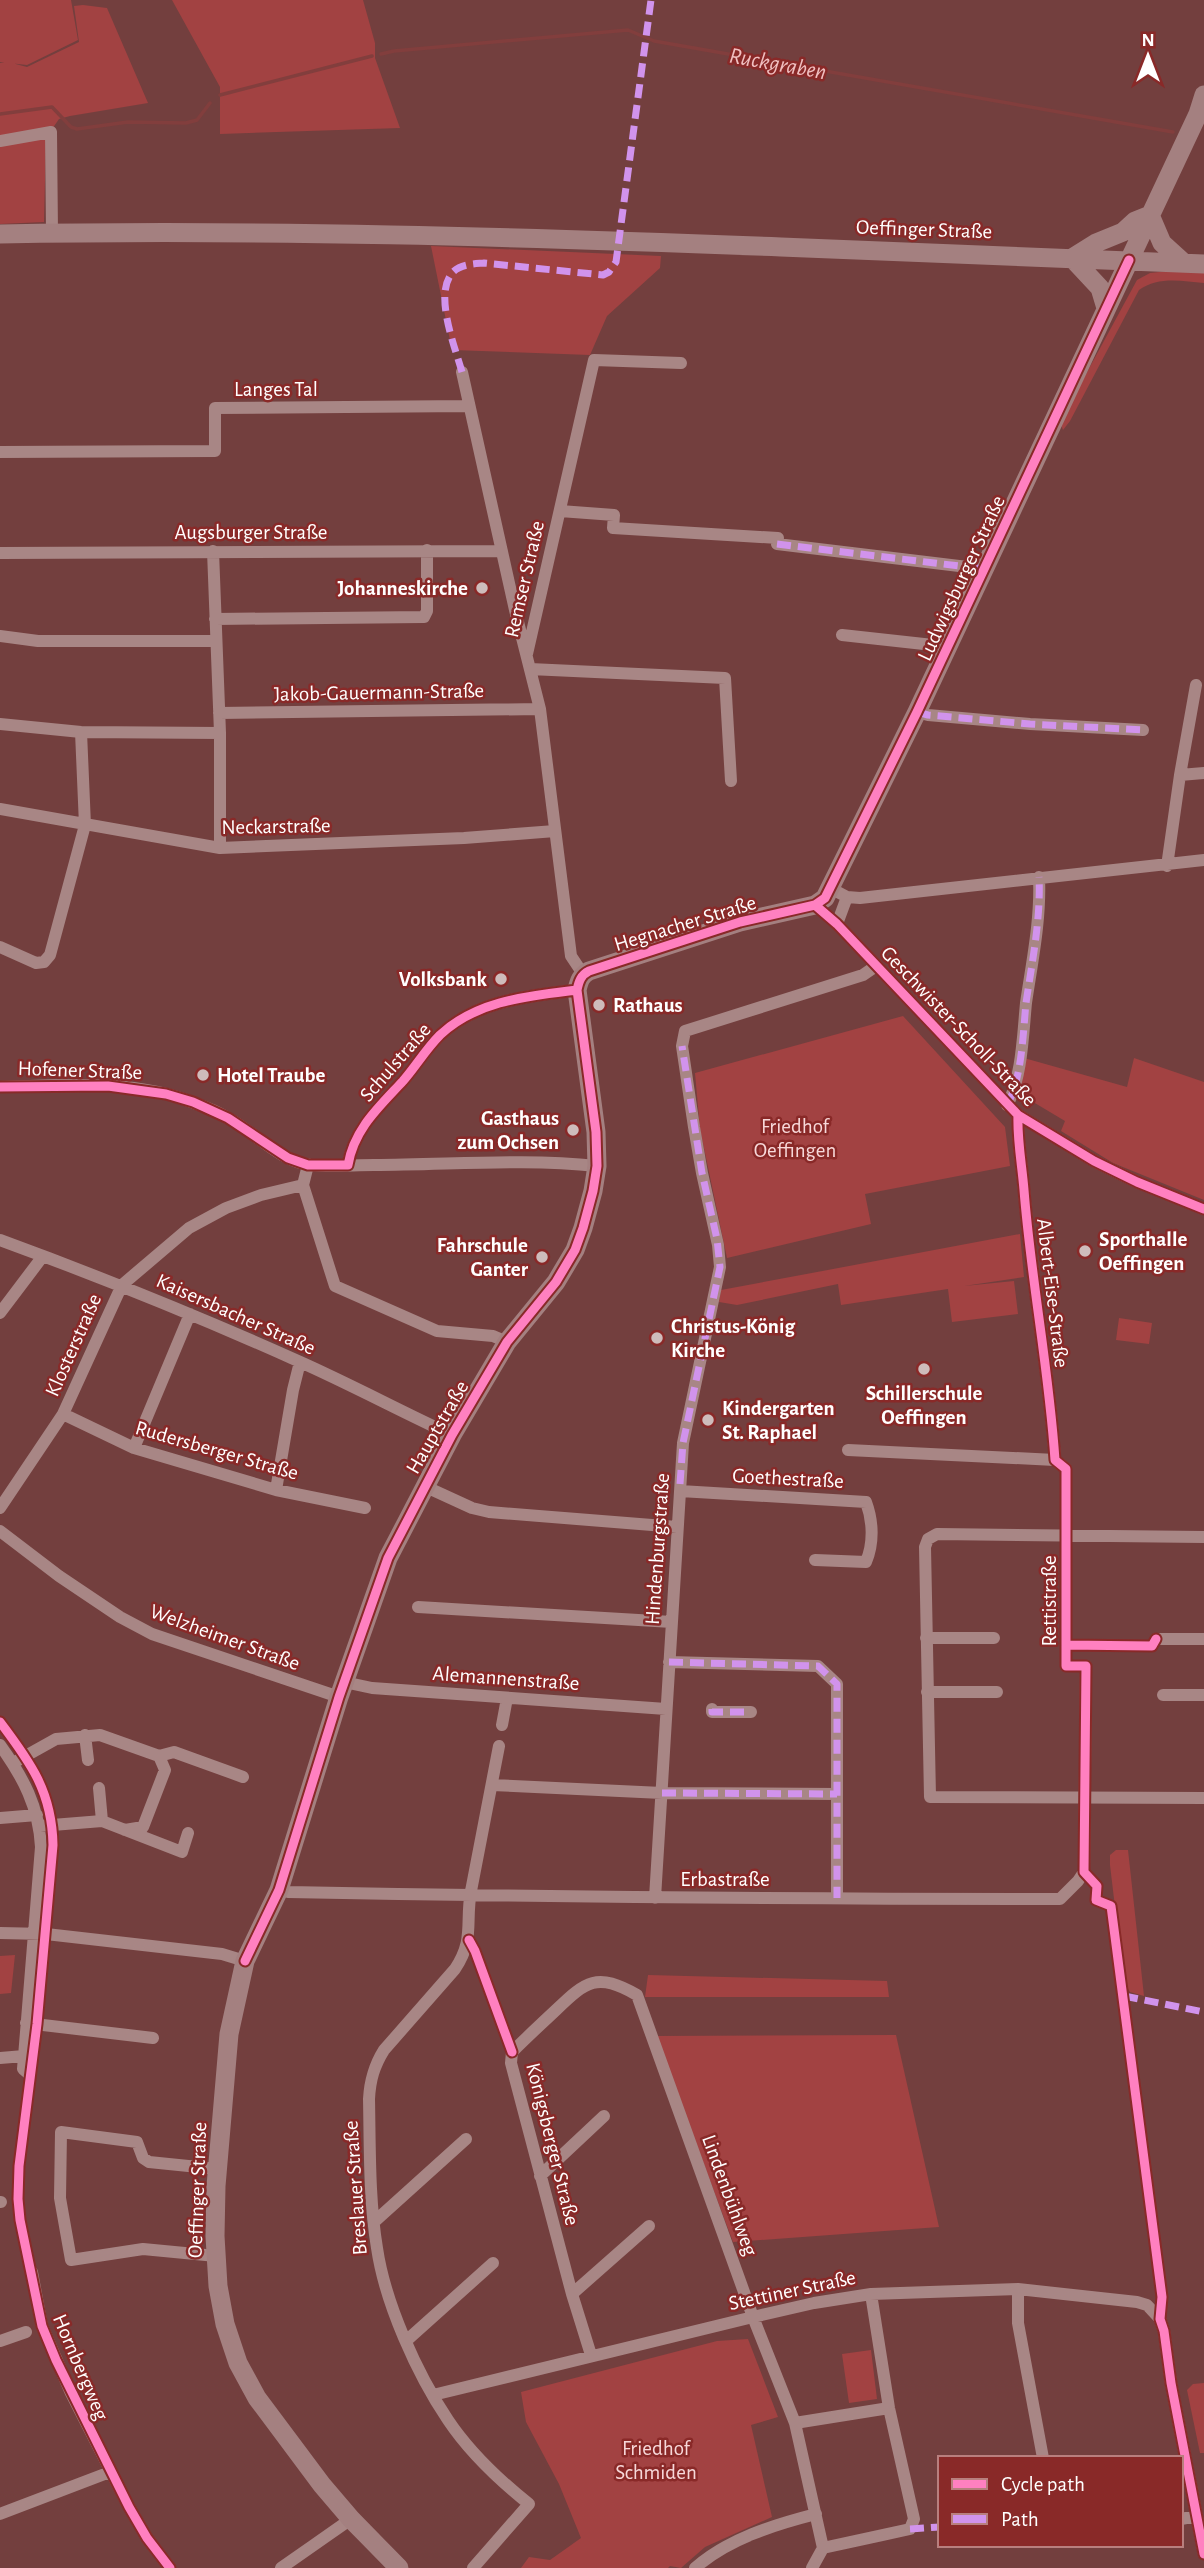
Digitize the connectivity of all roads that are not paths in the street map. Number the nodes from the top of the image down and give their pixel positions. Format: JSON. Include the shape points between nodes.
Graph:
{"nodes":[{"id":1,"x":1204,"y":95,"type":"edge"},
{"id":2,"x":0,"y":141,"type":"edge"},
{"id":3,"x":1150,"y":215,"type":"junction"},
{"id":4,"x":52,"y":233,"type":"junction"},
{"id":5,"x":0,"y":234,"type":"edge"},
{"id":6,"x":1072,"y":258,"type":"junction"},
{"id":7,"x":1129,"y":260,"type":"junction"},
{"id":8,"x":1184,"y":263,"type":"junction"},
{"id":9,"x":1204,"y":264,"type":"edge"},
{"id":10,"x":1107,"y":308,"type":"junction"},
{"id":11,"x":681,"y":363,"type":"dead end"},
{"id":12,"x":462,"y":372,"type":"dead end"},
{"id":13,"x":470,"y":407,"type":"junction"},
{"id":14,"x":0,"y":452,"type":"edge"},
{"id":15,"x":560,"y":511,"type":"junction"},
{"id":16,"x":427,"y":550,"type":"junction"},
{"id":17,"x":213,"y":551,"type":"junction"},
{"id":18,"x":502,"y":551,"type":"junction"},
{"id":19,"x":0,"y":553,"type":"edge"},
{"id":20,"x":984,"y":569,"type":"junction"},
{"id":21,"x":215,"y":619,"type":"junction"},
{"id":22,"x":842,"y":635,"type":"dead end"},
{"id":23,"x":0,"y":636,"type":"edge"},
{"id":24,"x":215,"y":641,"type":"junction"},
{"id":25,"x":946,"y":649,"type":"junction"},
{"id":26,"x":528,"y":662,"type":"junction"},
{"id":27,"x":1196,"y":685,"type":"dead end"},
{"id":28,"x":540,"y":709,"type":"junction"},
{"id":29,"x":917,"y":712,"type":"junction"},
{"id":30,"x":219,"y":713,"type":"junction"},
{"id":31,"x":0,"y":724,"type":"edge"},
{"id":32,"x":1143,"y":730,"type":"dead end"},
{"id":33,"x":80,"y":732,"type":"junction"},
{"id":34,"x":220,"y":733,"type":"junction"},
{"id":35,"x":1204,"y":772,"type":"edge"},
{"id":36,"x":1180,"y":775,"type":"junction"},
{"id":37,"x":731,"y":781,"type":"dead end"},
{"id":38,"x":0,"y":809,"type":"edge"},
{"id":39,"x":85,"y":825,"type":"junction"},
{"id":40,"x":555,"y":831,"type":"junction"},
{"id":41,"x":220,"y":848,"type":"junction"},
{"id":42,"x":1204,"y":860,"type":"edge"},
{"id":43,"x":1167,"y":866,"type":"junction"},
{"id":44,"x":1039,"y":877,"type":"junction"},
{"id":45,"x":839,"y":893,"type":"junction"},
{"id":46,"x":815,"y":905,"type":"junction"},
{"id":47,"x":837,"y":924,"type":"junction"},
{"id":48,"x":0,"y":947,"type":"edge"},
{"id":49,"x":876,"y":967,"type":"junction"},
{"id":50,"x":580,"y":982,"type":"junction"},
{"id":51,"x":0,"y":1087,"type":"edge"},
{"id":52,"x":1007,"y":1105,"type":"junction"},
{"id":53,"x":1018,"y":1115,"type":"junction"},
{"id":54,"x":308,"y":1165,"type":"junction"},
{"id":55,"x":348,"y":1165,"type":"junction"},
{"id":56,"x":597,"y":1166,"type":"junction"},
{"id":57,"x":303,"y":1185,"type":"junction"},
{"id":58,"x":1204,"y":1209,"type":"edge"},
{"id":59,"x":0,"y":1240,"type":"edge"},
{"id":60,"x":43,"y":1256,"type":"junction"},
{"id":61,"x":122,"y":1285,"type":"junction"},
{"id":62,"x":0,"y":1312,"type":"edge"},
{"id":63,"x":190,"y":1314,"type":"junction"},
{"id":64,"x":507,"y":1342,"type":"junction"},
{"id":65,"x":300,"y":1362,"type":"junction"},
{"id":66,"x":63,"y":1414,"type":"junction"},
{"id":67,"x":452,"y":1435,"type":"junction"},
{"id":68,"x":134,"y":1448,"type":"junction"},
{"id":69,"x":848,"y":1450,"type":"dead end"},
{"id":70,"x":1055,"y":1460,"type":"junction"},
{"id":71,"x":424,"y":1486,"type":"junction"},
{"id":72,"x":276,"y":1490,"type":"junction"},
{"id":73,"x":680,"y":1491,"type":"junction"},
{"id":74,"x":0,"y":1508,"type":"edge"},
{"id":75,"x":365,"y":1508,"type":"dead end"},
{"id":76,"x":677,"y":1527,"type":"junction"},
{"id":77,"x":0,"y":1531,"type":"edge"},
{"id":78,"x":1066,"y":1536,"type":"junction"},
{"id":79,"x":1204,"y":1537,"type":"edge"},
{"id":80,"x":815,"y":1560,"type":"dead end"},
{"id":81,"x":418,"y":1607,"type":"dead end"},
{"id":82,"x":672,"y":1622,"type":"junction"},
{"id":83,"x":926,"y":1638,"type":"junction"},
{"id":84,"x":994,"y":1638,"type":"dead end"},
{"id":85,"x":1156,"y":1639,"type":"dead end"},
{"id":86,"x":1204,"y":1639,"type":"edge"},
{"id":87,"x":669,"y":1662,"type":"junction"},
{"id":88,"x":342,"y":1690,"type":"junction"},
{"id":89,"x":927,"y":1692,"type":"junction"},
{"id":90,"x":997,"y":1692,"type":"dead end"},
{"id":91,"x":1163,"y":1695,"type":"dead end"},
{"id":92,"x":1204,"y":1695,"type":"edge"},
{"id":93,"x":507,"y":1698,"type":"junction"},
{"id":94,"x":666,"y":1709,"type":"junction"},
{"id":95,"x":712,"y":1709,"type":"dead end"},
{"id":96,"x":751,"y":1712,"type":"dead end"},
{"id":97,"x":502,"y":1725,"type":"dead end"},
{"id":98,"x":85,"y":1735,"type":"junction"},
{"id":99,"x":0,"y":1745,"type":"edge"},
{"id":100,"x":499,"y":1746,"type":"dead end"},
{"id":101,"x":159,"y":1756,"type":"junction"},
{"id":102,"x":88,"y":1760,"type":"dead end"},
{"id":103,"x":13,"y":1763,"type":"junction"},
{"id":104,"x":243,"y":1777,"type":"dead end"},
{"id":105,"x":492,"y":1785,"type":"junction"},
{"id":106,"x":99,"y":1788,"type":"dead end"},
{"id":107,"x":662,"y":1793,"type":"junction"},
{"id":108,"x":837,"y":1794,"type":"junction"},
{"id":109,"x":1086,"y":1797,"type":"junction"},
{"id":110,"x":1204,"y":1798,"type":"edge"},
{"id":111,"x":0,"y":1818,"type":"edge"},
{"id":112,"x":39,"y":1820,"type":"junction"},
{"id":113,"x":102,"y":1821,"type":"junction"},
{"id":114,"x":125,"y":1830,"type":"junction"},
{"id":115,"x":188,"y":1833,"type":"dead end"},
{"id":116,"x":279,"y":1890,"type":"junction"},
{"id":117,"x":470,"y":1896,"type":"junction"},
{"id":118,"x":654,"y":1898,"type":"junction"},
{"id":119,"x":837,"y":1898,"type":"junction"},
{"id":120,"x":0,"y":1933,"type":"edge"},
{"id":121,"x":34,"y":1933,"type":"junction"},
{"id":122,"x":245,"y":1961,"type":"junction"},
{"id":123,"x":637,"y":1995,"type":"joint"},
{"id":124,"x":26,"y":2023,"type":"junction"},
{"id":125,"x":153,"y":2038,"type":"dead end"},
{"id":126,"x":24,"y":2056,"type":"junction"},
{"id":127,"x":0,"y":2058,"type":"edge"},
{"id":128,"x":30,"y":2075,"type":"dead end"},
{"id":129,"x":604,"y":2116,"type":"dead end"},
{"id":130,"x":466,"y":2138,"type":"dead end"},
{"id":131,"x":218,"y":2169,"type":"junction"},
{"id":132,"x":540,"y":2176,"type":"junction"},
{"id":133,"x":374,"y":2221,"type":"junction"},
{"id":134,"x":649,"y":2225,"type":"dead end"},
{"id":135,"x":216,"y":2256,"type":"junction"},
{"id":136,"x":493,"y":2263,"type":"dead end"},
{"id":137,"x":32,"y":2272,"type":"dead end"},
{"id":138,"x":1018,"y":2289,"type":"junction"},
{"id":139,"x":572,"y":2294,"type":"junction"},
{"id":140,"x":871,"y":2294,"type":"junction"},
{"id":141,"x":753,"y":2317,"type":"junction"},
{"id":142,"x":26,"y":2332,"type":"dead end"},
{"id":143,"x":0,"y":2341,"type":"edge"},
{"id":144,"x":406,"y":2341,"type":"junction"},
{"id":145,"x":591,"y":2355,"type":"junction"},
{"id":146,"x":433,"y":2395,"type":"junction"},
{"id":147,"x":889,"y":2408,"type":"junction"},
{"id":148,"x":795,"y":2423,"type":"junction"},
{"id":149,"x":1043,"y":2456,"type":"edge"},
{"id":150,"x":110,"y":2472,"type":"junction"},
{"id":151,"x":0,"y":2514,"type":"edge"},
{"id":152,"x":816,"y":2514,"type":"junction"},
{"id":153,"x":1197,"y":2516,"type":"junction"},
{"id":154,"x":351,"y":2519,"type":"junction"},
{"id":155,"x":1183,"y":2519,"type":"edge"},
{"id":156,"x":823,"y":2548,"type":"junction"},
{"id":157,"x":1204,"y":2554,"type":"edge"},
{"id":158,"x":170,"y":2568,"type":"edge"},
{"id":159,"x":281,"y":2568,"type":"edge"},
{"id":160,"x":399,"y":2568,"type":"edge"},
{"id":161,"x":473,"y":2568,"type":"edge"},
{"id":162,"x":695,"y":2568,"type":"edge"},
{"id":163,"x":812,"y":2568,"type":"edge"}],
"edges":[{"from":1,"to":3,"type":"street","name":"Ludwigsburger Straße"},
{"from":2,"to":4,"type":"street","via":[[51,132]]},
{"from":3,"to":6,"type":"street"},
{"from":3,"to":7,"type":"street","name":"Ludwigsburger Straße"},
{"from":3,"to":8,"type":"street","via":[[1162,243]]},
{"from":4,"to":5,"type":"street","name":"Oeffinger Straße"},
{"from":4,"to":6,"type":"street","name":"Oeffinger Straße","via":[[597,239]]},
{"from":6,"to":7,"type":"street","name":"Oeffinger Straße"},
{"from":6,"to":10,"type":"street","via":[[1093,278]]},
{"from":7,"to":8,"type":"street","name":"Oeffinger Straße"},
{"from":7,"to":10,"type":"street","name":"Ludwigsburger Straße"},
{"from":8,"to":9,"type":"street","name":"Oeffinger Straße"},
{"from":10,"to":20,"type":"street","name":"Ludwigsburger Straße"},
{"from":11,"to":15,"type":"street","name":"Remser Straße","via":[[594,360]]},
{"from":12,"to":13,"type":"street"},
{"from":13,"to":14,"type":"street","name":"Langes Tal","via":[[215,408],[215,451]]},
{"from":13,"to":18,"type":"street"},
{"from":15,"to":20,"type":"street","via":[[614,514],[613,528],[777,541]]},
{"from":15,"to":26,"type":"street","name":"Remser Straße"},
{"from":16,"to":17,"type":"street","name":"Augsburger Straße"},
{"from":16,"to":18,"type":"street","name":"Augsburger Straße"},
{"from":16,"to":21,"type":"street","via":[[424,617]]},
{"from":17,"to":19,"type":"street","name":"Augsburger Straße"},
{"from":17,"to":21,"type":"street"},
{"from":18,"to":26,"type":"street"},
{"from":20,"to":25,"type":"street","name":"Ludwigsburger Straße"},
{"from":21,"to":24,"type":"street"},
{"from":22,"to":25,"type":"street"},
{"from":23,"to":24,"type":"street","via":[[38,641]]},
{"from":24,"to":30,"type":"street"},
{"from":25,"to":29,"type":"street","name":"Ludwigsburger Straße"},
{"from":26,"to":28,"type":"street","name":"Remser Straße"},
{"from":26,"to":37,"type":"street","via":[[725,678]]},
{"from":27,"to":36,"type":"street"},
{"from":28,"to":30,"type":"street","name":"Jakob-Gauermann-Straße"},
{"from":28,"to":40,"type":"street","name":"Remser Straße"},
{"from":29,"to":32,"type":"street"},
{"from":29,"to":45,"type":"street","name":"Ludwigsburger Straße"},
{"from":30,"to":34,"type":"street"},
{"from":31,"to":33,"type":"street"},
{"from":33,"to":34,"type":"street"},
{"from":33,"to":39,"type":"street"},
{"from":34,"to":41,"type":"street"},
{"from":35,"to":36,"type":"street"},
{"from":36,"to":43,"type":"street"},
{"from":38,"to":39,"type":"street","name":"Neckarstraße"},
{"from":39,"to":41,"type":"street","name":"Neckarstraße"},
{"from":39,"to":48,"type":"street","via":[[50,955],[36,963]]},
{"from":40,"to":41,"type":"street","name":"Neckarstraße"},
{"from":40,"to":50,"type":"street","name":"Remser Straße","via":[[571,956]]},
{"from":42,"to":43,"type":"street"},
{"from":43,"to":44,"type":"street"},
{"from":44,"to":45,"type":"street","via":[[860,898]]},
{"from":44,"to":52,"type":"street","via":[[1022,1039],[1013,1095]]},
{"from":45,"to":46,"type":"street","name":"Ludwigsburger Straße"},
{"from":45,"to":47,"type":"street"},
{"from":46,"to":47,"type":"street","name":"Geschwister-Scholl-Straße"},
{"from":46,"to":50,"type":"street","name":"Hegnacher Straße","via":[[740,922]]},
{"from":47,"to":49,"type":"street","name":"Geschwister-Scholl-Straße"},
{"from":49,"to":52,"type":"street","name":"Geschwister-Scholl-Straße"},
{"from":49,"to":73,"type":"street","name":"Hindenburgstraße","via":[[685,1031],[682,1046],[692,1114],[720,1267],[683,1443]]},
{"from":50,"to":55,"type":"street","name":"Schulstraße","via":[[491,1005],[455,1023],[426,1050],[363,1126]]},
{"from":50,"to":56,"type":"street","name":"Hauptstraße"},
{"from":51,"to":54,"type":"street","name":"Hofener Straße","via":[[108,1086],[166,1094],[228,1118],[288,1158]]},
{"from":52,"to":53,"type":"street","name":"Geschwister-Scholl-Straße"},
{"from":53,"to":58,"type":"street","name":"Geschwister-Scholl-Straße","via":[[1105,1166]]},
{"from":53,"to":70,"type":"street","name":"Albert-Eise-Straße"},
{"from":54,"to":55,"type":"street"},
{"from":54,"to":57,"type":"street"},
{"from":55,"to":56,"type":"street","via":[[510,1161]]},
{"from":56,"to":64,"type":"street","name":"Hauptstraße","via":[[575,1250],[556,1282]]},
{"from":57,"to":61,"type":"street","name":"Klosterstraße","via":[[257,1196],[189,1228]]},
{"from":57,"to":64,"type":"street","via":[[335,1286],[437,1331],[493,1336]]},
{"from":59,"to":60,"type":"street","name":"Kaisersbacher Straße"},
{"from":60,"to":61,"type":"street","name":"Kaisersbacher Straße"},
{"from":60,"to":62,"type":"street"},
{"from":61,"to":63,"type":"street","name":"Kaisersbacher Straße"},
{"from":61,"to":66,"type":"street","name":"Klosterstraße"},
{"from":63,"to":65,"type":"street","name":"Kaisersbacher Straße"},
{"from":63,"to":68,"type":"street"},
{"from":64,"to":67,"type":"street","name":"Hauptstraße"},
{"from":65,"to":67,"type":"street","name":"Kaisersbacher Straße"},
{"from":65,"to":72,"type":"street"},
{"from":66,"to":68,"type":"street","name":"Rudersberger Straße"},
{"from":66,"to":74,"type":"street","name":"Klosterstraße"},
{"from":67,"to":71,"type":"street","name":"Hauptstraße"},
{"from":68,"to":72,"type":"street","name":"Rudersberger Straße"},
{"from":69,"to":70,"type":"street"},
{"from":70,"to":78,"type":"street","name":"Rettistraße","via":[[1066,1469]]},
{"from":71,"to":76,"type":"street","via":[[489,1512]]},
{"from":71,"to":88,"type":"street","name":"Hauptstraße","via":[[388,1558]]},
{"from":72,"to":75,"type":"street","name":"Rudersberger Straße"},
{"from":73,"to":76,"type":"street","name":"Hindenburgstraße"},
{"from":73,"to":80,"type":"street","name":"Goethestraße","via":[[866,1502],[871,1550],[866,1562]]},
{"from":76,"to":82,"type":"street","name":"Hindenburgstraße"},
{"from":77,"to":88,"type":"street","name":"Welzheimer Straße","via":[[100,1604],[152,1634]]},
{"from":78,"to":79,"type":"street"},
{"from":78,"to":83,"type":"street","via":[[937,1534],[928,1539]]},
{"from":78,"to":109,"type":"street","name":"Rettistraße","via":[[1066,1666],[1086,1666]]},
{"from":81,"to":82,"type":"street"},
{"from":82,"to":87,"type":"street","name":"Hindenburgstraße"},
{"from":83,"to":84,"type":"street"},
{"from":83,"to":89,"type":"street"},
{"from":85,"to":86,"type":"street"},
{"from":87,"to":94,"type":"street","name":"Hindenburgstraße"},
{"from":87,"to":108,"type":"street","via":[[818,1665],[837,1684]]},
{"from":88,"to":93,"type":"street","name":"Alemannenstraße"},
{"from":88,"to":116,"type":"street","name":"Hauptstraße"},
{"from":89,"to":90,"type":"street"},
{"from":89,"to":109,"type":"street","via":[[930,1797]]},
{"from":91,"to":92,"type":"street"},
{"from":93,"to":94,"type":"street","name":"Alemannenstraße"},
{"from":93,"to":97,"type":"street"},
{"from":94,"to":107,"type":"street","name":"Hindenburgstraße"},
{"from":95,"to":96,"type":"street"},
{"from":98,"to":101,"type":"street","via":[[100,1735]]},
{"from":98,"to":102,"type":"street"},
{"from":98,"to":103,"type":"street","via":[[56,1739]]},
{"from":99,"to":103,"type":"street"},
{"from":100,"to":105,"type":"street","name":"Breslauer Straße"},
{"from":101,"to":104,"type":"street","via":[[174,1752]]},
{"from":101,"to":114,"type":"street","via":[[165,1770],[143,1826]]},
{"from":103,"to":112,"type":"street"},
{"from":105,"to":107,"type":"street"},
{"from":105,"to":117,"type":"street","name":"Breslauer Straße"},
{"from":106,"to":113,"type":"street"},
{"from":107,"to":108,"type":"street"},
{"from":107,"to":118,"type":"street","name":"Hindenburgstraße"},
{"from":108,"to":119,"type":"street"},
{"from":109,"to":110,"type":"street"},
{"from":109,"to":119,"type":"street","name":"Erbastraße","via":[[1084,1872],[1060,1899]]},
{"from":111,"to":112,"type":"street"},
{"from":112,"to":113,"type":"street"},
{"from":112,"to":121,"type":"street"},
{"from":113,"to":114,"type":"street"},
{"from":114,"to":115,"type":"street","via":[[182,1852]]},
{"from":116,"to":117,"type":"street","name":"Erbastraße"},
{"from":116,"to":122,"type":"street","name":"Oeffinger Straße"},
{"from":117,"to":118,"type":"street","name":"Erbastraße"},
{"from":117,"to":133,"type":"street","name":"Breslauer Straße","via":[[465,1955],[384,2050],[370,2080]]},
{"from":118,"to":119,"type":"street","name":"Erbastraße"},
{"from":120,"to":121,"type":"street"},
{"from":121,"to":122,"type":"street","via":[[222,1954]]},
{"from":121,"to":124,"type":"street"},
{"from":122,"to":131,"type":"street","name":"Oeffinger Straße","via":[[229,2034]]},
{"from":123,"to":132,"type":"street","name":"Königsberger Straße","via":[[619,1984],[582,1986],[512,2052],[510,2063]]},
{"from":123,"to":141,"type":"street","name":"Lindenbühlweg"},
{"from":124,"to":125,"type":"street"},
{"from":124,"to":126,"type":"street"},
{"from":126,"to":127,"type":"street"},
{"from":126,"to":128,"type":"street","via":[[23,2069]]},
{"from":129,"to":132,"type":"street"},
{"from":130,"to":133,"type":"street"},
{"from":131,"to":135,"type":"street","name":"Oeffinger Straße"},
{"from":131,"to":135,"type":"street","via":[[149,2162],[137,2142],[61,2132],[60,2198],[71,2260],[143,2249]]},
{"from":132,"to":139,"type":"street","name":"Königsberger Straße"},
{"from":133,"to":144,"type":"street","name":"Breslauer Straße","via":[[384,2282]]},
{"from":134,"to":139,"type":"street"},
{"from":135,"to":154,"type":"street","name":"Oeffinger Straße","via":[[225,2324],[238,2363],[257,2398]]},
{"from":136,"to":144,"type":"street"},
{"from":137,"to":150,"type":"street","name":"Hornbergweg","via":[[42,2326]]},
{"from":138,"to":140,"type":"street","name":"Stettiner Straße"},
{"from":138,"to":149,"type":"street","via":[[1017,2323]]},
{"from":138,"to":153,"type":"street","name":"Stettiner Straße","via":[[1137,2302],[1147,2305],[1160,2319]]},
{"from":139,"to":145,"type":"street","name":"Königsberger Straße"},
{"from":140,"to":141,"type":"street","name":"Stettiner Straße"},
{"from":140,"to":147,"type":"street"},
{"from":141,"to":145,"type":"street","name":"Stettiner Straße"},
{"from":141,"to":148,"type":"street","name":"Lindenbühlweg"},
{"from":142,"to":143,"type":"street"},
{"from":144,"to":146,"type":"street","name":"Breslauer Straße"},
{"from":145,"to":146,"type":"street","name":"Stettiner Straße"},
{"from":146,"to":161,"type":"street","name":"Breslauer Straße","via":[[476,2455],[529,2504]]},
{"from":147,"to":148,"type":"street"},
{"from":147,"to":156,"type":"street","via":[[914,2519],[910,2529]]},
{"from":148,"to":152,"type":"street","name":"Lindenbühlweg"},
{"from":150,"to":151,"type":"street"},
{"from":150,"to":158,"type":"street","name":"Hornbergweg","via":[[147,2538]]},
{"from":152,"to":156,"type":"street","name":"Lindenbühlweg"},
{"from":152,"to":162,"type":"street","via":[[713,2552]]},
{"from":153,"to":155,"type":"street"},
{"from":153,"to":157,"type":"street"},
{"from":154,"to":159,"type":"street"},
{"from":154,"to":160,"type":"street","name":"Oeffinger Straße"},
{"from":156,"to":163,"type":"street"}]}
